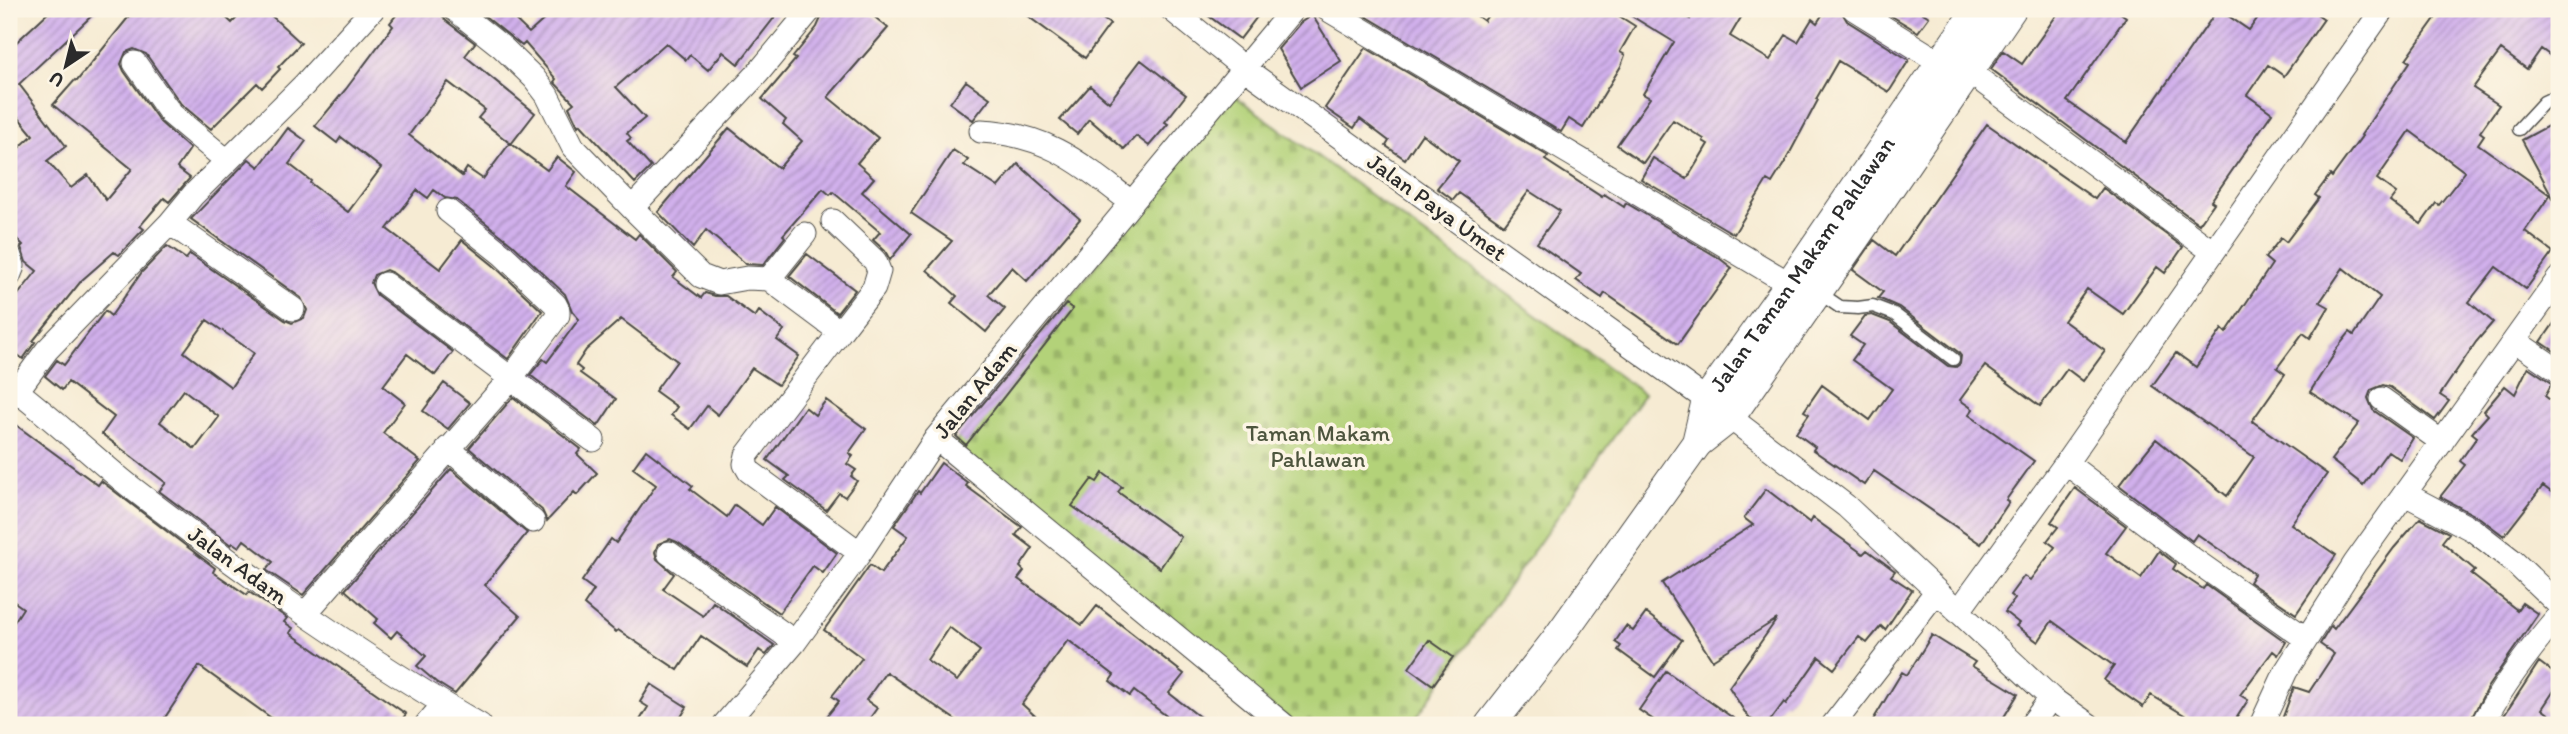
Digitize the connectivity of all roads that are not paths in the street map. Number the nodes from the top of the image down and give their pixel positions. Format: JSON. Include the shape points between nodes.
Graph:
{"nodes":[{"id":1,"x":373,"y":9,"type":"edge"},
{"id":2,"x":454,"y":9,"type":"edge"},
{"id":3,"x":811,"y":9,"type":"edge"},
{"id":4,"x":1171,"y":9,"type":"edge"},
{"id":5,"x":1293,"y":9,"type":"edge"},
{"id":6,"x":1327,"y":9,"type":"edge"},
{"id":7,"x":1854,"y":9,"type":"edge"},
{"id":8,"x":1978,"y":9,"type":"edge"},
{"id":9,"x":2011,"y":9,"type":"edge"},
{"id":10,"x":2383,"y":9,"type":"edge"},
{"id":11,"x":135,"y":63,"type":"dead end"},
{"id":12,"x":1955,"y":67,"type":"junction"},
{"id":13,"x":1245,"y":69,"type":"junction"},
{"id":14,"x":2559,"y":95,"type":"edge"},
{"id":15,"x":2519,"y":129,"type":"dead end"},
{"id":16,"x":981,"y":131,"type":"dead end"},
{"id":17,"x":227,"y":161,"type":"junction"},
{"id":18,"x":1131,"y":202,"type":"junction"},
{"id":19,"x":632,"y":208,"type":"junction"},
{"id":20,"x":448,"y":211,"type":"dead end"},
{"id":21,"x":833,"y":221,"type":"dead end"},
{"id":22,"x":170,"y":223,"type":"junction"},
{"id":23,"x":805,"y":234,"type":"dead end"},
{"id":24,"x":2213,"y":252,"type":"junction"},
{"id":25,"x":9,"y":254,"type":"edge"},
{"id":26,"x":9,"y":276,"type":"edge"},
{"id":27,"x":2559,"y":278,"type":"edge"},
{"id":28,"x":769,"y":279,"type":"junction"},
{"id":29,"x":385,"y":284,"type":"dead end"},
{"id":30,"x":1804,"y":288,"type":"junction"},
{"id":31,"x":293,"y":309,"type":"dead end"},
{"id":32,"x":840,"y":332,"type":"junction"},
{"id":33,"x":2515,"y":341,"type":"junction"},
{"id":34,"x":1952,"y":359,"type":"dead end"},
{"id":35,"x":2559,"y":371,"type":"edge"},
{"id":36,"x":511,"y":378,"type":"junction"},
{"id":37,"x":13,"y":388,"type":"edge"},
{"id":38,"x":2382,"y":399,"type":"dead end"},
{"id":39,"x":1718,"y":409,"type":"junction"},
{"id":40,"x":936,"y":438,"type":"junction"},
{"id":41,"x":593,"y":440,"type":"dead end"},
{"id":42,"x":2442,"y":442,"type":"junction"},
{"id":43,"x":448,"y":449,"type":"junction"},
{"id":44,"x":2066,"y":463,"type":"junction"},
{"id":45,"x":2405,"y":494,"type":"junction"},
{"id":46,"x":533,"y":521,"type":"dead end"},
{"id":47,"x":669,"y":553,"type":"dead end"},
{"id":48,"x":860,"y":553,"type":"junction"},
{"id":49,"x":1936,"y":592,"type":"junction"},
{"id":50,"x":2559,"y":606,"type":"edge"},
{"id":51,"x":1958,"y":612,"type":"junction"},
{"id":52,"x":306,"y":614,"type":"junction"},
{"id":53,"x":2559,"y":615,"type":"edge"},
{"id":54,"x":2305,"y":638,"type":"junction"},
{"id":55,"x":795,"y":642,"type":"junction"},
{"id":56,"x":2051,"y":698,"type":"junction"},
{"id":57,"x":444,"y":704,"type":"junction"},
{"id":58,"x":426,"y":725,"type":"edge"},
{"id":59,"x":480,"y":725,"type":"edge"},
{"id":60,"x":724,"y":725,"type":"edge"},
{"id":61,"x":1284,"y":725,"type":"edge"},
{"id":62,"x":1490,"y":725,"type":"edge"},
{"id":63,"x":1833,"y":725,"type":"edge"},
{"id":64,"x":2031,"y":725,"type":"edge"},
{"id":65,"x":2089,"y":725,"type":"edge"},
{"id":66,"x":2261,"y":725,"type":"edge"},
{"id":67,"x":2482,"y":725,"type":"edge"}],
"edges":[{"from":1,"to":17,"type":"street"},
{"from":2,"to":19,"type":"street","via":[[534,78],[573,147]]},
{"from":3,"to":19,"type":"street"},
{"from":4,"to":13,"type":"street","name":"Jalan Paya Umet"},
{"from":5,"to":13,"type":"street","name":"Jalan Adam"},
{"from":6,"to":30,"type":"street"},
{"from":7,"to":12,"type":"street"},
{"from":8,"to":12,"type":"street","name":"Jalan Taman Makam Pahlawan"},
{"from":9,"to":12,"type":"street"},
{"from":10,"to":24,"type":"street"},
{"from":11,"to":17,"type":"street","via":[[176,119]]},
{"from":12,"to":24,"type":"street"},
{"from":12,"to":30,"type":"street","name":"Jalan Taman Makam Pahlawan"},
{"from":13,"to":18,"type":"street","name":"Jalan Adam"},
{"from":13,"to":39,"type":"street","name":"Jalan Paya Umet"},
{"from":14,"to":15,"type":"lane","via":[[2544,102]]},
{"from":16,"to":18,"type":"street","via":[[1041,142],[1071,157]]},
{"from":17,"to":22,"type":"street"},
{"from":18,"to":40,"type":"street","name":"Jalan Adam"},
{"from":19,"to":28,"type":"street","via":[[691,269],[709,281]]},
{"from":20,"to":36,"type":"street","via":[[502,254],[558,310],[556,321]]},
{"from":21,"to":32,"type":"street","via":[[875,261],[879,271],[874,288]]},
{"from":22,"to":31,"type":"street"},
{"from":22,"to":37,"type":"street"},
{"from":23,"to":28,"type":"street"},
{"from":24,"to":44,"type":"street"},
{"from":25,"to":26,"type":"street","via":[[13,266]]},
{"from":27,"to":33,"type":"street"},
{"from":28,"to":32,"type":"street"},
{"from":29,"to":36,"type":"street"},
{"from":30,"to":34,"type":"lane","via":[[1840,307],[1873,306],[1894,314]]},
{"from":30,"to":39,"type":"street","name":"Jalan Taman Makam Pahlawan"},
{"from":32,"to":48,"type":"street","via":[[747,455],[745,464]]},
{"from":33,"to":35,"type":"street"},
{"from":33,"to":42,"type":"street"},
{"from":36,"to":41,"type":"street"},
{"from":36,"to":43,"type":"street"},
{"from":37,"to":52,"type":"street","name":"Jalan Adam","via":[[131,487]]},
{"from":38,"to":42,"type":"street"},
{"from":39,"to":49,"type":"street","name":"Jalan Paya Umet","via":[[1846,506]]},
{"from":39,"to":62,"type":"street","name":"Jalan Taman Makam Pahlawan","via":[[1555,642]]},
{"from":40,"to":48,"type":"street","name":"Jalan Adam"},
{"from":40,"to":61,"type":"street"},
{"from":42,"to":45,"type":"street"},
{"from":43,"to":46,"type":"street"},
{"from":43,"to":52,"type":"street"},
{"from":44,"to":51,"type":"street"},
{"from":44,"to":54,"type":"street"},
{"from":45,"to":50,"type":"street","via":[[2473,530]]},
{"from":45,"to":54,"type":"street"},
{"from":47,"to":55,"type":"street"},
{"from":48,"to":55,"type":"street","name":"Jalan Adam"},
{"from":49,"to":51,"type":"street","name":"Jalan Paya Umet"},
{"from":49,"to":63,"type":"street"},
{"from":51,"to":56,"type":"street","name":"Jalan Paya Umet"},
{"from":52,"to":57,"type":"street","name":"Jalan Adam"},
{"from":53,"to":67,"type":"street","via":[[2493,703]]},
{"from":54,"to":66,"type":"street"},
{"from":55,"to":60,"type":"street","name":"Jalan Adam"},
{"from":56,"to":64,"type":"street"},
{"from":56,"to":65,"type":"street","name":"Jalan Paya Umet"},
{"from":57,"to":58,"type":"street"},
{"from":57,"to":59,"type":"street","name":"Jalan Adam"}]}
